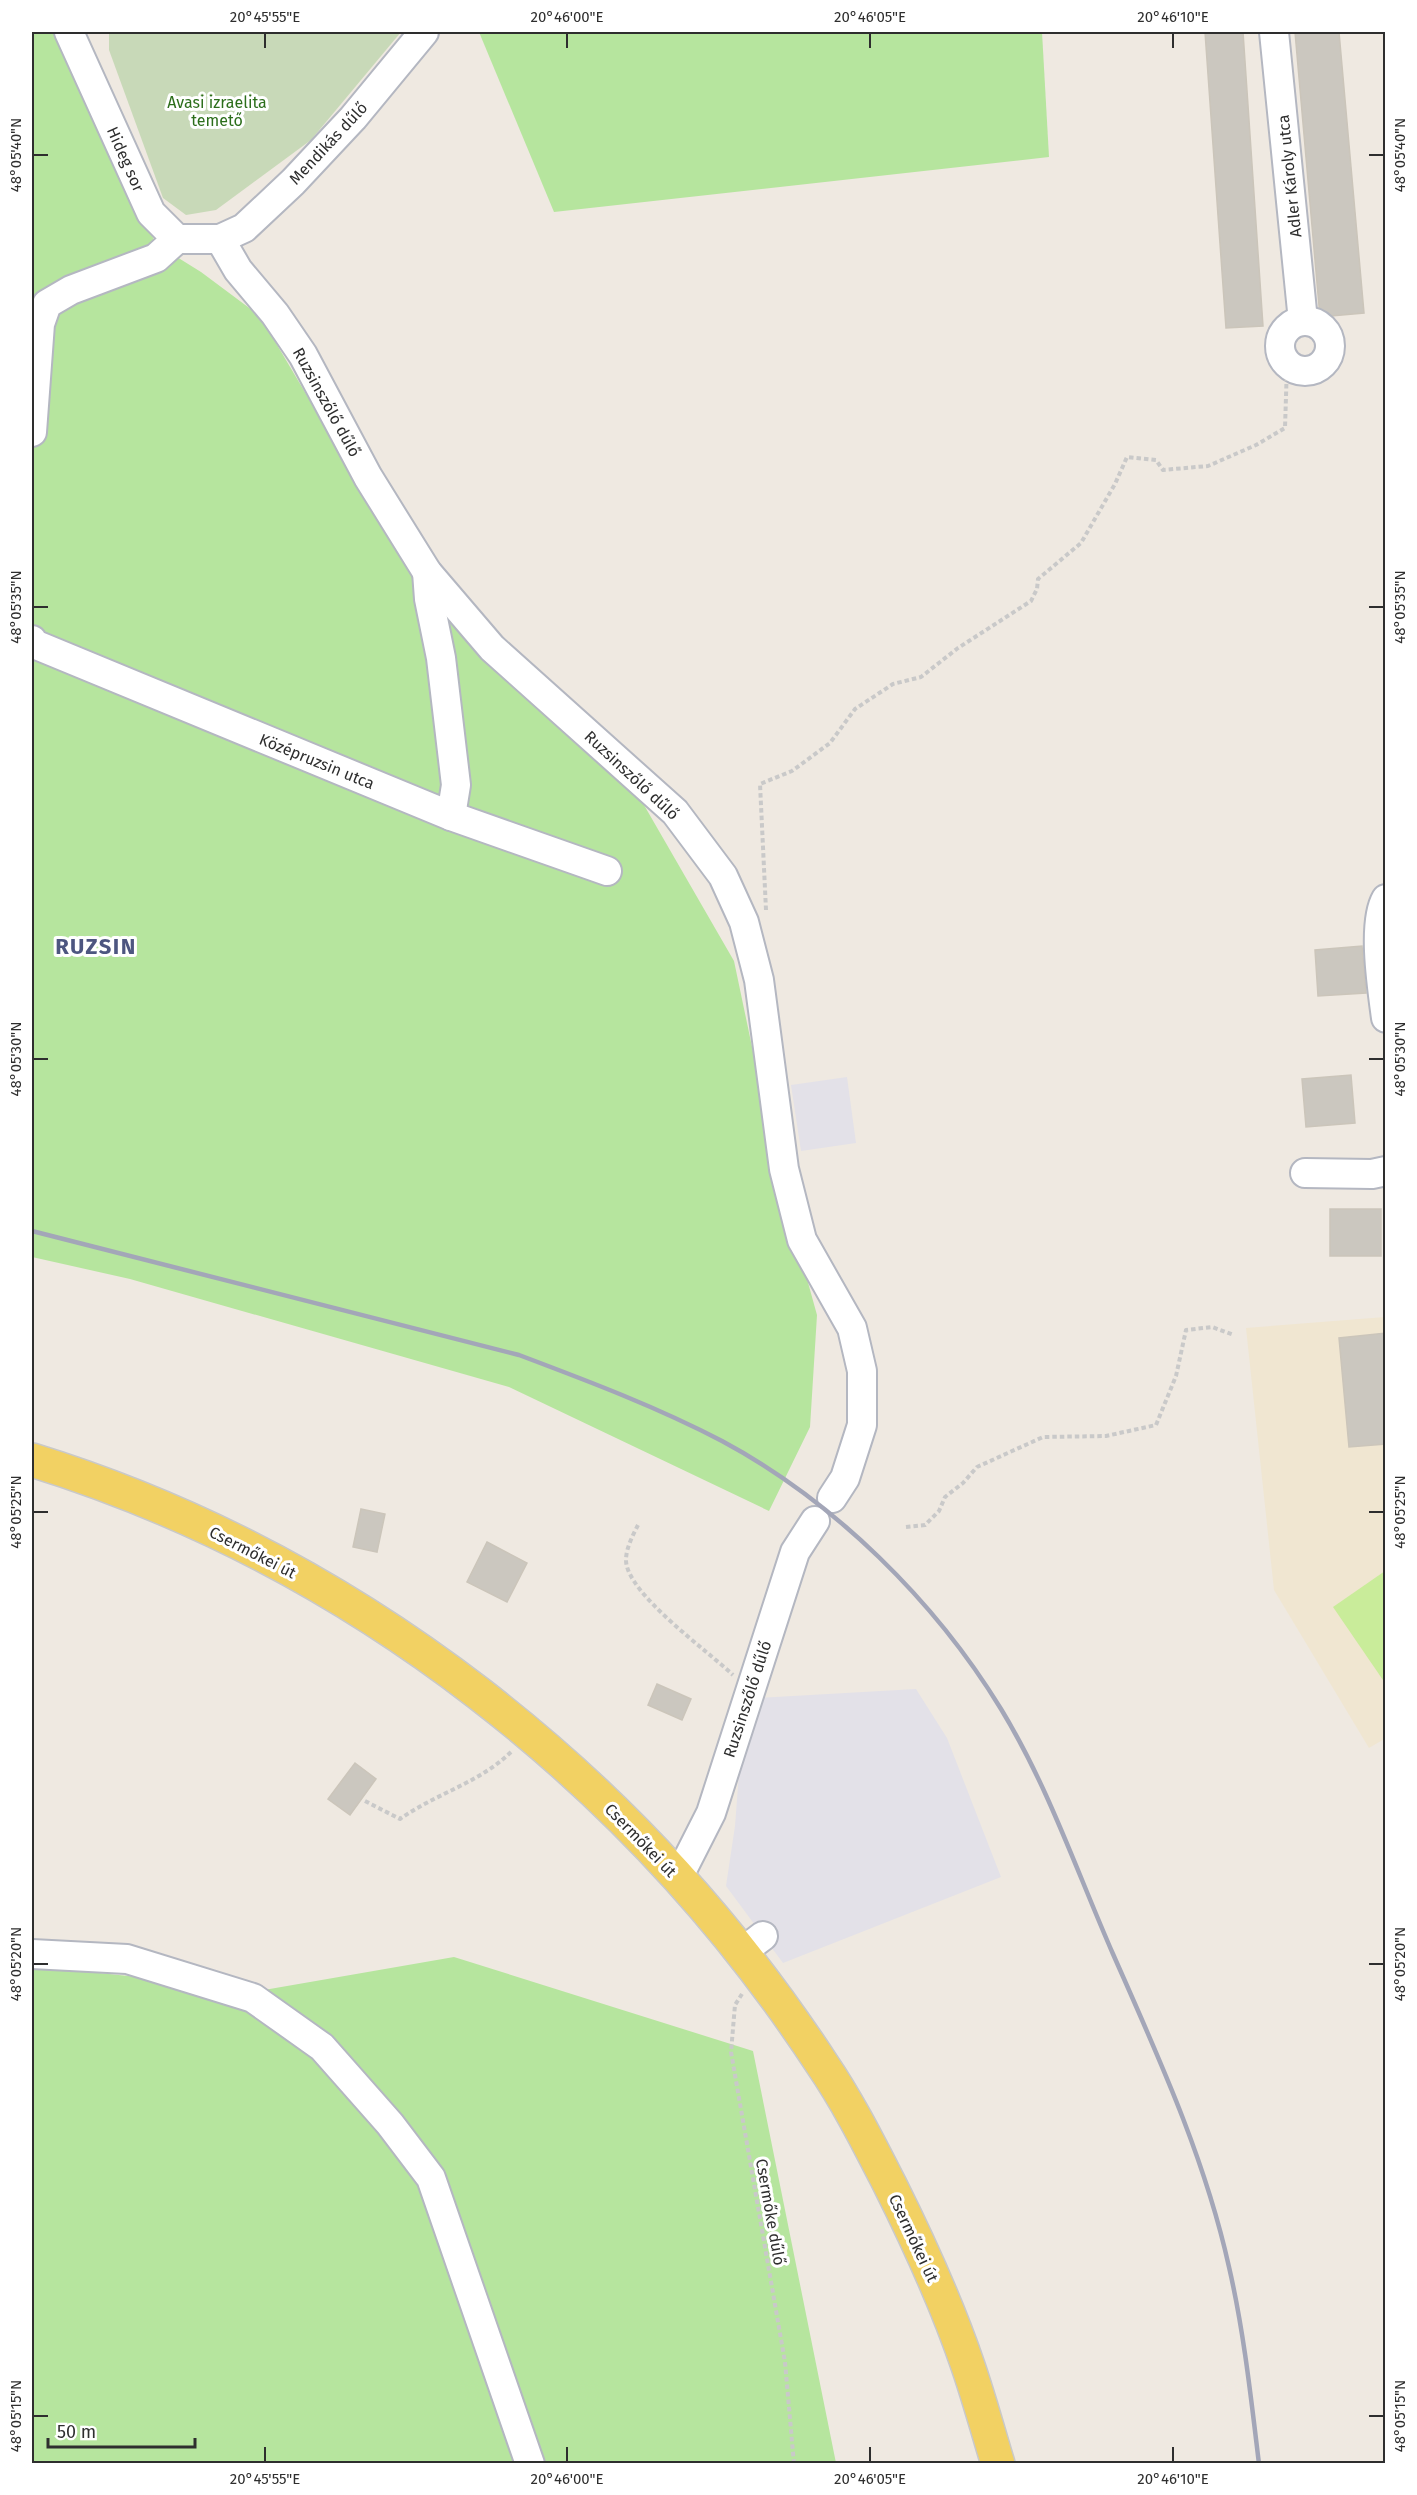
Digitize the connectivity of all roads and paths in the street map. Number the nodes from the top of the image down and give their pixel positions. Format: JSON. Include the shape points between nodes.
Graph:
{"nodes":[{"id":1,"x":69,"y":32,"type":"edge"},
{"id":2,"x":424,"y":32,"type":"edge"},
{"id":3,"x":1274,"y":32,"type":"edge"},
{"id":4,"x":177,"y":238,"type":"junction"},
{"id":5,"x":220,"y":239,"type":"junction"},
{"id":6,"x":1303,"y":321,"type":"junction"},
{"id":7,"x":1287,"y":364,"type":"junction"},
{"id":8,"x":32,"y":432,"type":"edge"},
{"id":9,"x":427,"y":572,"type":"junction"},
{"id":10,"x":32,"y":640,"type":"edge"},
{"id":11,"x":451,"y":816,"type":"junction"},
{"id":12,"x":607,"y":871,"type":"dead end"},
{"id":13,"x":1386,"y":899,"type":"edge"},
{"id":14,"x":766,"y":919,"type":"dead end"},
{"id":15,"x":1386,"y":1018,"type":"edge"},
{"id":16,"x":1386,"y":1171,"type":"edge"},
{"id":17,"x":1305,"y":1173,"type":"dead end"},
{"id":18,"x":1234,"y":1335,"type":"dead end"},
{"id":19,"x":32,"y":1460,"type":"edge"},
{"id":20,"x":832,"y":1498,"type":"dead end"},
{"id":21,"x":815,"y":1521,"type":"dead end"},
{"id":22,"x":638,"y":1525,"type":"dead end"},
{"id":23,"x":906,"y":1527,"type":"dead end"},
{"id":24,"x":750,"y":1692,"type":"junction"},
{"id":25,"x":530,"y":1733,"type":"junction"},
{"id":26,"x":365,"y":1801,"type":"dead end"},
{"id":27,"x":678,"y":1878,"type":"junction"},
{"id":28,"x":754,"y":1953,"type":"junction"},
{"id":29,"x":32,"y":1954,"type":"edge"},
{"id":30,"x":530,"y":2463,"type":"edge"},
{"id":31,"x":794,"y":2463,"type":"edge"},
{"id":32,"x":998,"y":2463,"type":"edge"}],
"edges":[{"from":1,"to":4,"type":"street","name":"Hideg sor","via":[[151,213]]},
{"from":2,"to":5,"type":"street","name":"Mendikás dűlő","via":[[353,118],[293,182],[244,228]]},
{"from":3,"to":6,"type":"street","name":"Adler Károly utca"},
{"from":4,"to":5,"type":"street"},
{"from":4,"to":8,"type":"street","via":[[156,258],[71,290],[47,304],[40,324]]},
{"from":5,"to":9,"type":"street","name":"Ruzsinszőlő dűlő","via":[[238,270],[303,355],[368,477]]},
{"from":6,"to":7,"type":"street","via":[[1283,334],[1280,350]]},
{"from":6,"to":7,"type":"street","via":[[1325,331],[1328,355],[1311,371]]},
{"from":7,"to":14,"type":"path","via":[[1285,428],[1208,466],[1163,470],[1156,460],[1126,457],[1081,543],[1038,579],[1031,601],[921,677],[893,684],[855,709],[830,743],[792,771],[760,783]]},
{"from":9,"to":11,"type":"street","via":[[456,785]]},
{"from":9,"to":20,"type":"street","name":"Ruzsinszőlő dűlő","via":[[492,648],[675,812],[723,876],[744,922],[759,980],[784,1169],[802,1240],[852,1328],[862,1371],[862,1425],[845,1478]]},
{"from":10,"to":11,"type":"street","name":"Középruzsin utca"},
{"from":11,"to":12,"type":"street","name":"Középruzsin utca"},
{"from":13,"to":15,"type":"street","via":[[1378,929]]},
{"from":16,"to":17,"type":"street"},
{"from":18,"to":23,"type":"path","via":[[1212,1327],[1186,1330],[1176,1376],[1156,1425],[1106,1436],[1043,1437],[977,1467],[945,1497],[939,1511],[925,1525]]},
{"from":19,"to":25,"type":"main road","name":"Csermőkei út","via":[[171,1511],[266,1556],[375,1620]]},
{"from":21,"to":24,"type":"street","name":"Ruzsinszőlő dűlő","via":[[795,1552]]},
{"from":22,"to":24,"type":"path","via":[[626,1561],[636,1586]]},
{"from":24,"to":27,"type":"street","name":"Ruzsinszőlő dűlő","via":[[711,1813]]},
{"from":25,"to":26,"type":"path","via":[[501,1762],[420,1804],[400,1819]]},
{"from":25,"to":27,"type":"main road","name":"Csermőkei út"},
{"from":27,"to":28,"type":"main road","name":"Csermőkei út"},
{"from":28,"to":31,"type":"path","name":"Csermőke dűlő","via":[[735,2005],[731,2052],[785,2362]]},
{"from":28,"to":32,"type":"main road","name":"Csermőkei út","via":[[868,2141],[907,2220],[968,2364]]},
{"from":29,"to":30,"type":"street","via":[[127,1959],[253,1998],[322,2047],[390,2124],[430,2178]]}]}
